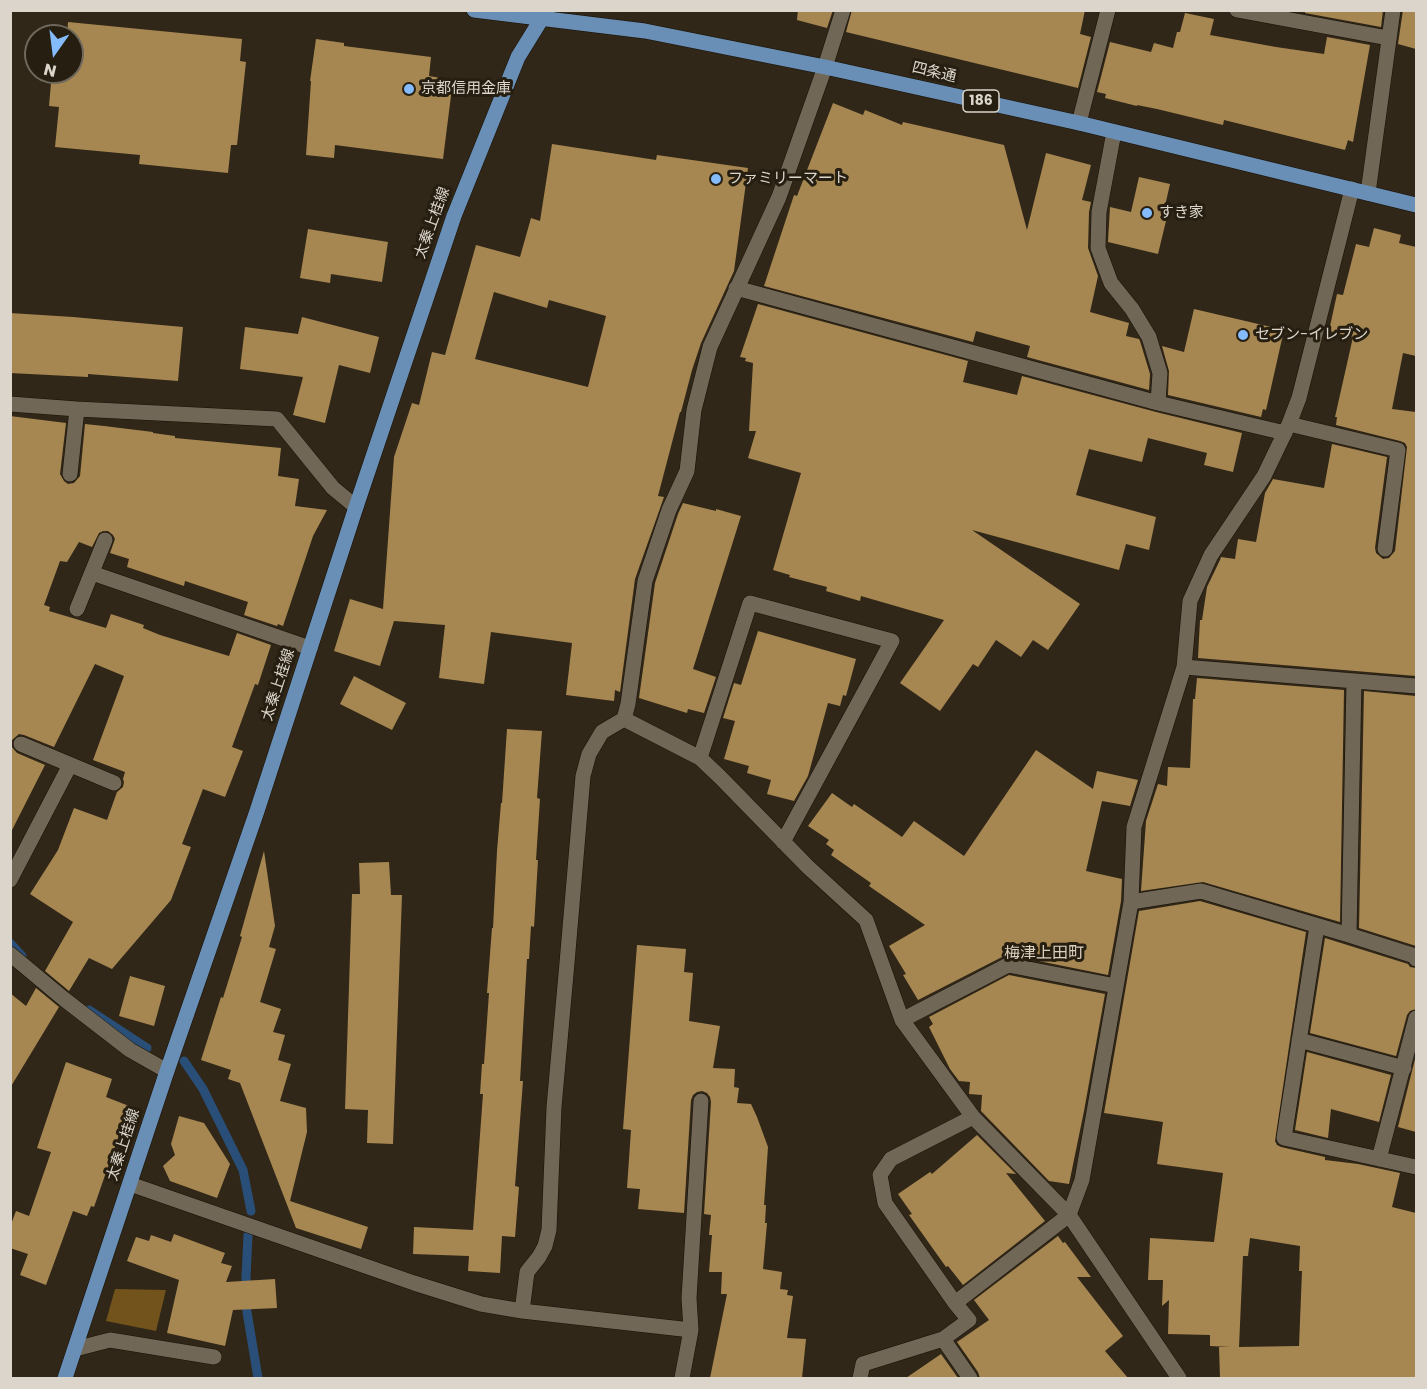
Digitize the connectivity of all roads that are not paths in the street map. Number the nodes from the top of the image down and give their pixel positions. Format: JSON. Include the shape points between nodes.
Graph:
{"nodes":[{"id":1,"x":474,"y":10,"type":"edge"},
{"id":2,"x":843,"y":10,"type":"edge"},
{"id":3,"x":1108,"y":10,"type":"edge"},
{"id":4,"x":1237,"y":10,"type":"edge"},
{"id":5,"x":1393,"y":10,"type":"edge"},
{"id":6,"x":544,"y":15,"type":"edge"},
{"id":7,"x":1388,"y":38,"type":"junction"},
{"id":8,"x":825,"y":67,"type":"junction"},
{"id":9,"x":1079,"y":123,"type":"junction"},
{"id":10,"x":1114,"y":132,"type":"junction"},
{"id":11,"x":1352,"y":189,"type":"junction"},
{"id":12,"x":1368,"y":193,"type":"junction"},
{"id":13,"x":1416,"y":204,"type":"edge"},
{"id":14,"x":736,"y":288,"type":"junction"},
{"id":15,"x":1158,"y":403,"type":"junction"},
{"id":16,"x":10,"y":404,"type":"edge"},
{"id":17,"x":77,"y":409,"type":"junction"},
{"id":18,"x":1287,"y":428,"type":"junction"},
{"id":19,"x":70,"y":474,"type":"dead end"},
{"id":20,"x":356,"y":507,"type":"junction"},
{"id":21,"x":105,"y":540,"type":"dead end"},
{"id":22,"x":1385,"y":549,"type":"dead end"},
{"id":23,"x":92,"y":573,"type":"junction"},
{"id":24,"x":77,"y":609,"type":"dead end"},
{"id":25,"x":310,"y":648,"type":"junction"},
{"id":26,"x":1184,"y":667,"type":"junction"},
{"id":27,"x":1354,"y":681,"type":"junction"},
{"id":28,"x":1416,"y":686,"type":"edge"},
{"id":29,"x":624,"y":719,"type":"junction"},
{"id":30,"x":21,"y":744,"type":"dead end"},
{"id":31,"x":699,"y":758,"type":"junction"},
{"id":32,"x":70,"y":765,"type":"junction"},
{"id":33,"x":114,"y":783,"type":"dead end"},
{"id":34,"x":783,"y":842,"type":"junction"},
{"id":35,"x":10,"y":880,"type":"edge"},
{"id":36,"x":1131,"y":902,"type":"junction"},
{"id":37,"x":1317,"y":926,"type":"junction"},
{"id":38,"x":1349,"y":935,"type":"junction"},
{"id":39,"x":10,"y":954,"type":"edge"},
{"id":40,"x":1416,"y":957,"type":"edge"},
{"id":41,"x":1116,"y":986,"type":"junction"},
{"id":42,"x":1416,"y":1018,"type":"edge"},
{"id":43,"x":903,"y":1020,"type":"junction"},
{"id":44,"x":1299,"y":1040,"type":"junction"},
{"id":45,"x":1404,"y":1068,"type":"junction"},
{"id":46,"x":167,"y":1071,"type":"junction"},
{"id":47,"x":701,"y":1101,"type":"dead end"},
{"id":48,"x":973,"y":1117,"type":"junction"},
{"id":49,"x":1379,"y":1159,"type":"junction"},
{"id":50,"x":1416,"y":1167,"type":"edge"},
{"id":51,"x":130,"y":1184,"type":"junction"},
{"id":52,"x":1069,"y":1215,"type":"junction"},
{"id":53,"x":956,"y":1303,"type":"junction"},
{"id":54,"x":522,"y":1311,"type":"junction"},
{"id":55,"x":691,"y":1330,"type":"junction"},
{"id":56,"x":943,"y":1339,"type":"junction"},
{"id":57,"x":75,"y":1349,"type":"junction"},
{"id":58,"x":214,"y":1357,"type":"dead end"},
{"id":59,"x":65,"y":1378,"type":"edge"},
{"id":60,"x":682,"y":1378,"type":"edge"},
{"id":61,"x":860,"y":1378,"type":"edge"},
{"id":62,"x":970,"y":1378,"type":"edge"},
{"id":63,"x":1179,"y":1378,"type":"edge"}],
"edges":[{"from":1,"to":6,"type":"main road","name":"四条通","number":"186"},
{"from":2,"to":8,"type":"street"},
{"from":3,"to":9,"type":"street"},
{"from":4,"to":7,"type":"street"},
{"from":5,"to":7,"type":"street"},
{"from":6,"to":8,"type":"main road","name":"四条通","number":"186"},
{"from":6,"to":20,"type":"main road","name":"太秦上桂線","via":[[518,57],[454,216]]},
{"from":7,"to":12,"type":"street"},
{"from":8,"to":9,"type":"main road","name":"四条通","number":"186"},
{"from":8,"to":14,"type":"street","via":[[779,197]]},
{"from":9,"to":10,"type":"main road","name":"四条通","number":"186"},
{"from":10,"to":11,"type":"main road","name":"四条通","number":"186"},
{"from":10,"to":15,"type":"street","via":[[1099,212],[1098,248],[1111,283],[1149,337],[1160,373]]},
{"from":11,"to":12,"type":"main road","name":"四条通","number":"186"},
{"from":11,"to":18,"type":"street","via":[[1299,398]]},
{"from":12,"to":13,"type":"main road","name":"四条通","number":"186"},
{"from":14,"to":15,"type":"street"},
{"from":14,"to":29,"type":"street","via":[[710,347],[694,410],[687,471],[645,581]]},
{"from":15,"to":18,"type":"street"},
{"from":16,"to":17,"type":"street"},
{"from":17,"to":19,"type":"street"},
{"from":17,"to":20,"type":"street","via":[[277,419],[333,488]]},
{"from":18,"to":22,"type":"street","via":[[1398,450]]},
{"from":18,"to":26,"type":"street","via":[[1264,476],[1211,555],[1190,600]]},
{"from":20,"to":25,"type":"main road","name":"太秦上桂線"},
{"from":21,"to":23,"type":"street"},
{"from":23,"to":24,"type":"street"},
{"from":23,"to":25,"type":"street"},
{"from":25,"to":46,"type":"main road","name":"太秦上桂線"},
{"from":26,"to":27,"type":"street"},
{"from":26,"to":36,"type":"street","via":[[1134,828]]},
{"from":27,"to":28,"type":"street"},
{"from":27,"to":38,"type":"street"},
{"from":29,"to":31,"type":"street"},
{"from":29,"to":54,"type":"street","via":[[602,732],[589,754],[583,776],[554,1107],[549,1230],[545,1246],[527,1272]]},
{"from":30,"to":32,"type":"street"},
{"from":31,"to":34,"type":"street"},
{"from":31,"to":34,"type":"street","via":[[750,603],[892,641]]},
{"from":32,"to":33,"type":"street"},
{"from":32,"to":35,"type":"street"},
{"from":34,"to":43,"type":"street","via":[[866,920]]},
{"from":36,"to":37,"type":"street","via":[[1201,891]]},
{"from":36,"to":41,"type":"street"},
{"from":37,"to":38,"type":"street"},
{"from":37,"to":44,"type":"street"},
{"from":38,"to":40,"type":"street"},
{"from":39,"to":46,"type":"street","via":[[130,1050]]},
{"from":41,"to":43,"type":"street","via":[[1008,965]]},
{"from":41,"to":52,"type":"street","via":[[1082,1180]]},
{"from":42,"to":45,"type":"street"},
{"from":43,"to":48,"type":"street"},
{"from":44,"to":45,"type":"street"},
{"from":44,"to":49,"type":"street","via":[[1284,1138]]},
{"from":45,"to":49,"type":"street"},
{"from":46,"to":51,"type":"main road","name":"太秦上桂線"},
{"from":47,"to":55,"type":"street","via":[[689,1298]]},
{"from":48,"to":52,"type":"street"},
{"from":48,"to":53,"type":"street","via":[[891,1159],[880,1175],[885,1203]]},
{"from":49,"to":50,"type":"street"},
{"from":51,"to":54,"type":"street","via":[[414,1283],[481,1304]]},
{"from":51,"to":57,"type":"main road","name":"太秦上桂線"},
{"from":52,"to":53,"type":"street"},
{"from":52,"to":63,"type":"street"},
{"from":53,"to":56,"type":"street","via":[[969,1320]]},
{"from":54,"to":55,"type":"street"},
{"from":55,"to":60,"type":"street"},
{"from":56,"to":61,"type":"street","via":[[863,1364]]},
{"from":56,"to":62,"type":"street"},
{"from":57,"to":58,"type":"street","via":[[110,1340]]},
{"from":57,"to":59,"type":"main road","name":"太秦上桂線"}]}
